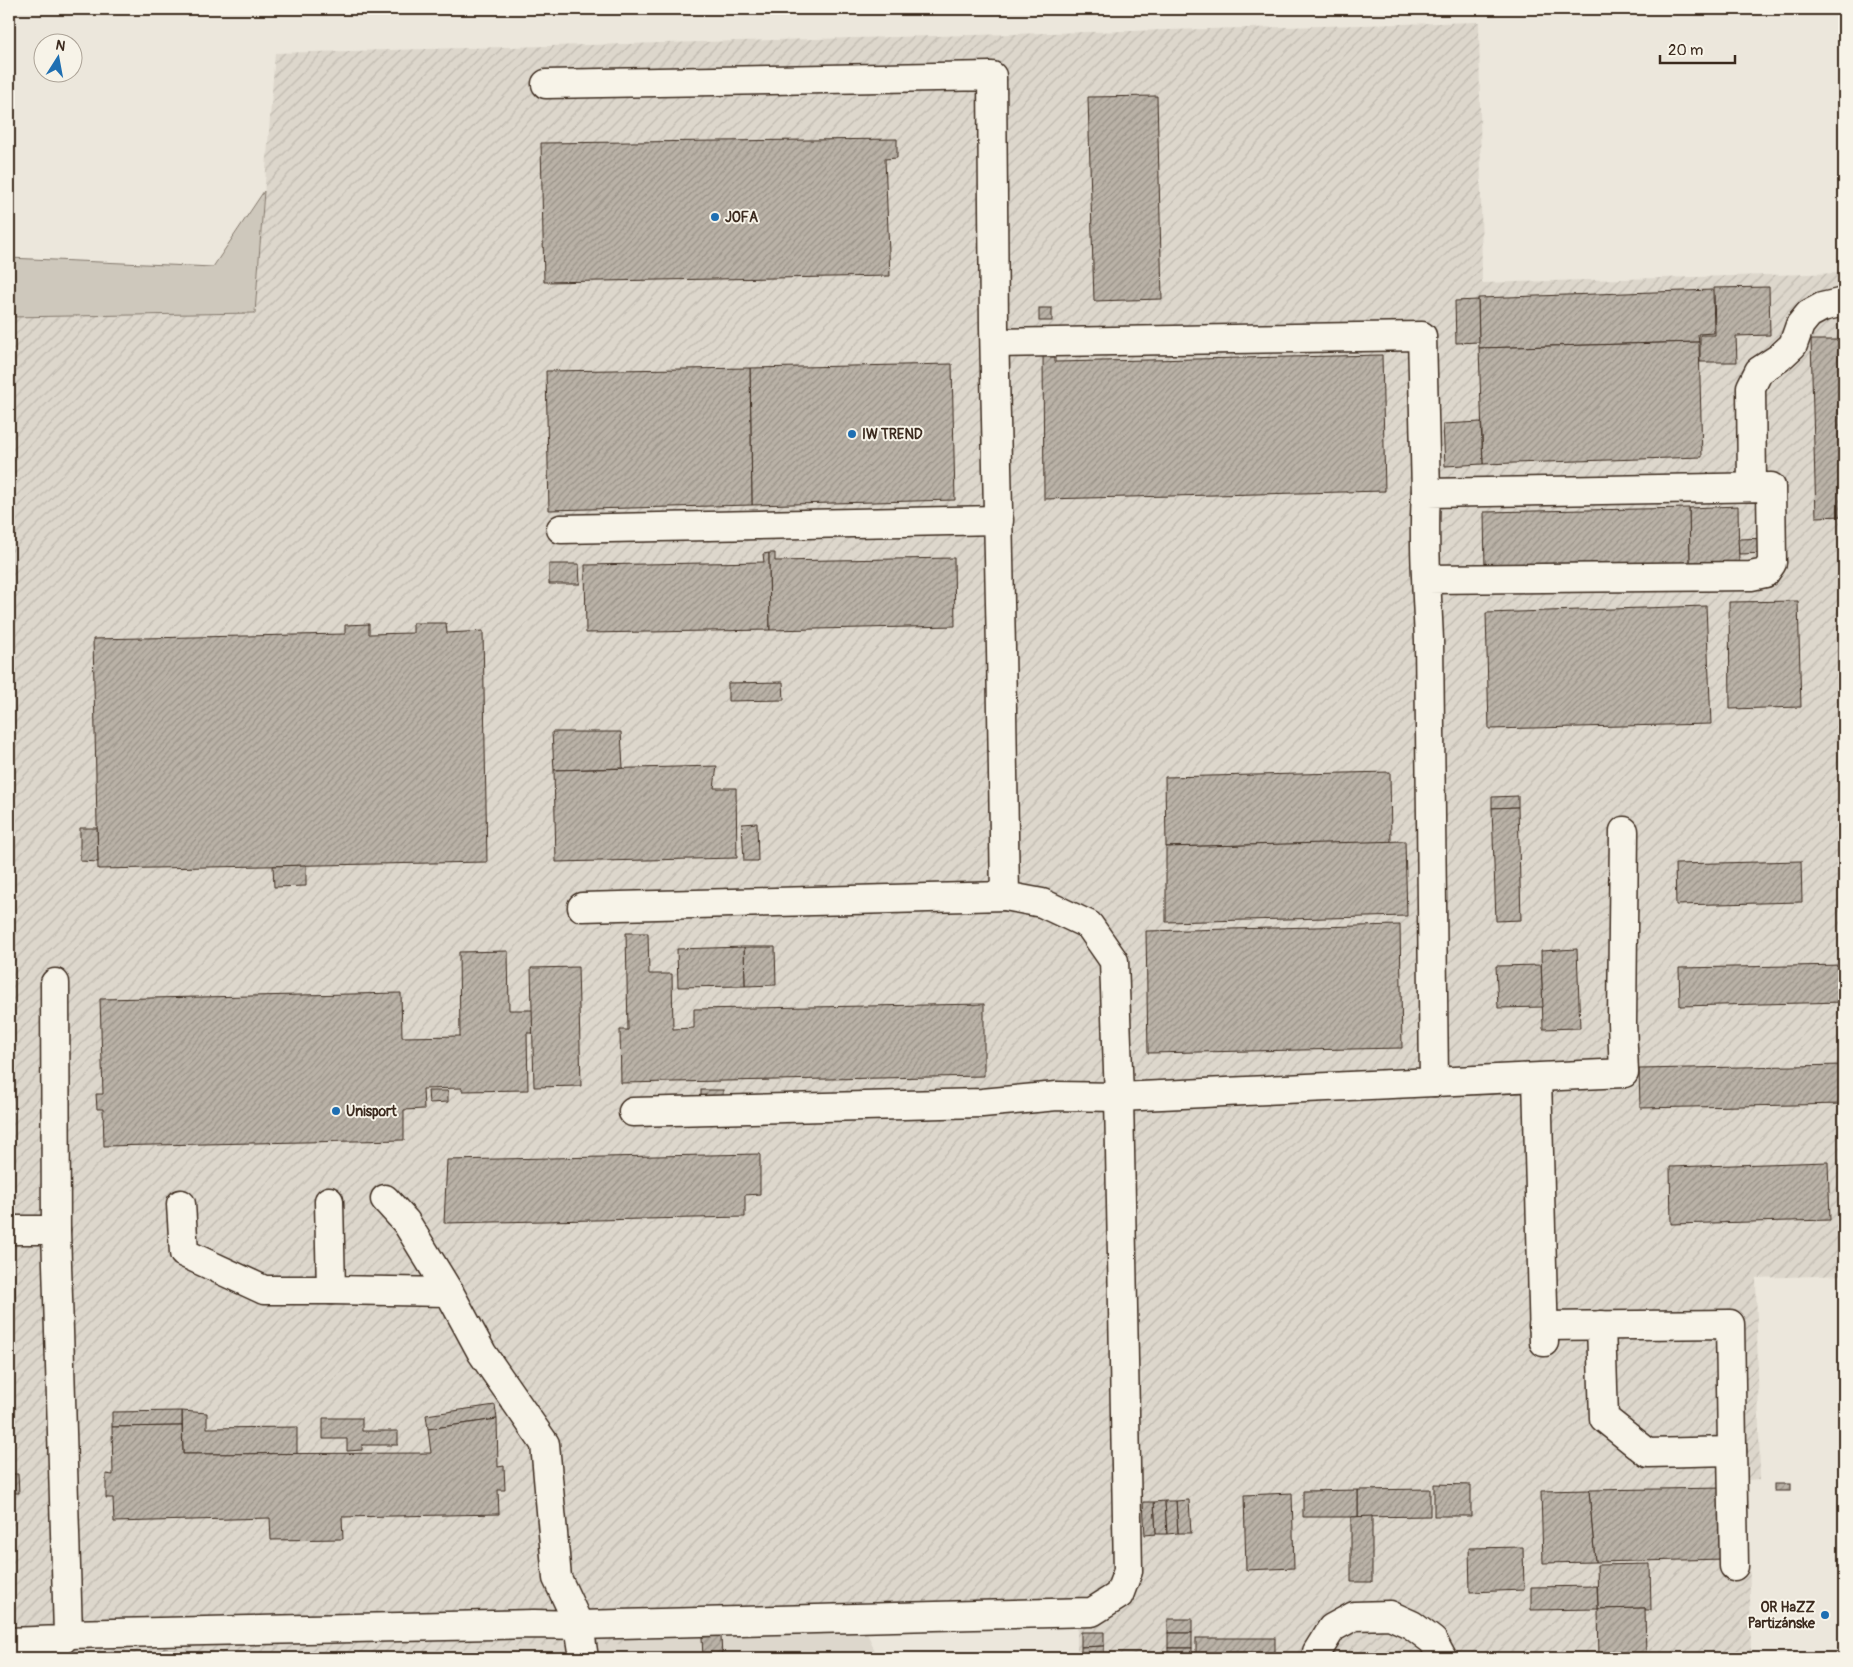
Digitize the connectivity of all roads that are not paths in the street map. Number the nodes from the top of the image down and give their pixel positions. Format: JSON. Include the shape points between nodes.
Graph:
{"nodes":[{"id":1,"x":546,"y":84,"type":"dead end"},
{"id":2,"x":1844,"y":302,"type":"edge"},
{"id":3,"x":995,"y":343,"type":"junction"},
{"id":4,"x":1752,"y":487,"type":"junction"},
{"id":5,"x":1426,"y":493,"type":"junction"},
{"id":6,"x":999,"y":520,"type":"junction"},
{"id":7,"x":561,"y":528,"type":"dead end"},
{"id":8,"x":1427,"y":579,"type":"junction"},
{"id":9,"x":1624,"y":831,"type":"dead end"},
{"id":10,"x":1005,"y":896,"type":"junction"},
{"id":11,"x":582,"y":907,"type":"dead end"},
{"id":12,"x":55,"y":983,"type":"dead end"},
{"id":13,"x":1537,"y":1078,"type":"junction"},
{"id":14,"x":1434,"y":1082,"type":"junction"},
{"id":15,"x":1119,"y":1097,"type":"junction"},
{"id":16,"x":634,"y":1112,"type":"dead end"},
{"id":17,"x":385,"y":1199,"type":"dead end"},
{"id":18,"x":329,"y":1201,"type":"dead end"},
{"id":19,"x":181,"y":1204,"type":"dead end"},
{"id":20,"x":9,"y":1230,"type":"edge"},
{"id":21,"x":56,"y":1230,"type":"junction"},
{"id":22,"x":331,"y":1290,"type":"junction"},
{"id":23,"x":449,"y":1292,"type":"junction"},
{"id":24,"x":1601,"y":1325,"type":"junction"},
{"id":25,"x":1732,"y":1451,"type":"junction"},
{"id":26,"x":1734,"y":1566,"type":"dead end"},
{"id":27,"x":579,"y":1625,"type":"junction"},
{"id":28,"x":68,"y":1634,"type":"junction"},
{"id":29,"x":9,"y":1642,"type":"edge"},
{"id":30,"x":584,"y":1658,"type":"edge"},
{"id":31,"x":1316,"y":1658,"type":"edge"},
{"id":32,"x":1442,"y":1658,"type":"edge"}],
"edges":[{"from":1,"to":3,"type":"lane","via":[[992,76]]},
{"from":2,"to":4,"type":"lane","via":[[1809,314],[1800,325],[1792,345],[1759,371],[1751,387]]},
{"from":3,"to":5,"type":"lane","via":[[1422,336]]},
{"from":3,"to":6,"type":"lane"},
{"from":4,"to":5,"type":"lane"},
{"from":4,"to":8,"type":"lane","via":[[1771,487],[1772,563],[1765,573],[1751,576]]},
{"from":5,"to":8,"type":"lane"},
{"from":6,"to":7,"type":"lane"},
{"from":6,"to":10,"type":"lane"},
{"from":8,"to":14,"type":"lane"},
{"from":9,"to":13,"type":"lane","via":[[1624,1073]]},
{"from":10,"to":11,"type":"lane"},
{"from":10,"to":15,"type":"lane","via":[[1042,904],[1089,926],[1114,961]]},
{"from":12,"to":21,"type":"lane"},
{"from":13,"to":14,"type":"lane"},
{"from":13,"to":24,"type":"lane","via":[[1544,1334]]},
{"from":14,"to":15,"type":"lane"},
{"from":15,"to":16,"type":"lane","via":[[1057,1096],[982,1103]]},
{"from":15,"to":27,"type":"lane","via":[[1128,1571],[1119,1595],[1092,1612]]},
{"from":17,"to":23,"type":"lane","via":[[406,1222]]},
{"from":18,"to":22,"type":"lane"},
{"from":19,"to":22,"type":"lane","via":[[184,1253],[264,1290]]},
{"from":20,"to":21,"type":"lane"},
{"from":21,"to":28,"type":"lane"},
{"from":22,"to":23,"type":"lane"},
{"from":23,"to":27,"type":"lane","via":[[482,1352],[545,1444],[557,1578]]},
{"from":24,"to":25,"type":"lane","via":[[1604,1418],[1648,1452]]},
{"from":24,"to":25,"type":"lane","via":[[1730,1324]]},
{"from":25,"to":26,"type":"lane"},
{"from":27,"to":28,"type":"lane"},
{"from":27,"to":30,"type":"lane"},
{"from":28,"to":29,"type":"lane","via":[[62,1640]]},
{"from":31,"to":32,"type":"lane","via":[[1332,1628],[1354,1616],[1390,1615],[1412,1624],[1432,1641]]}]}
